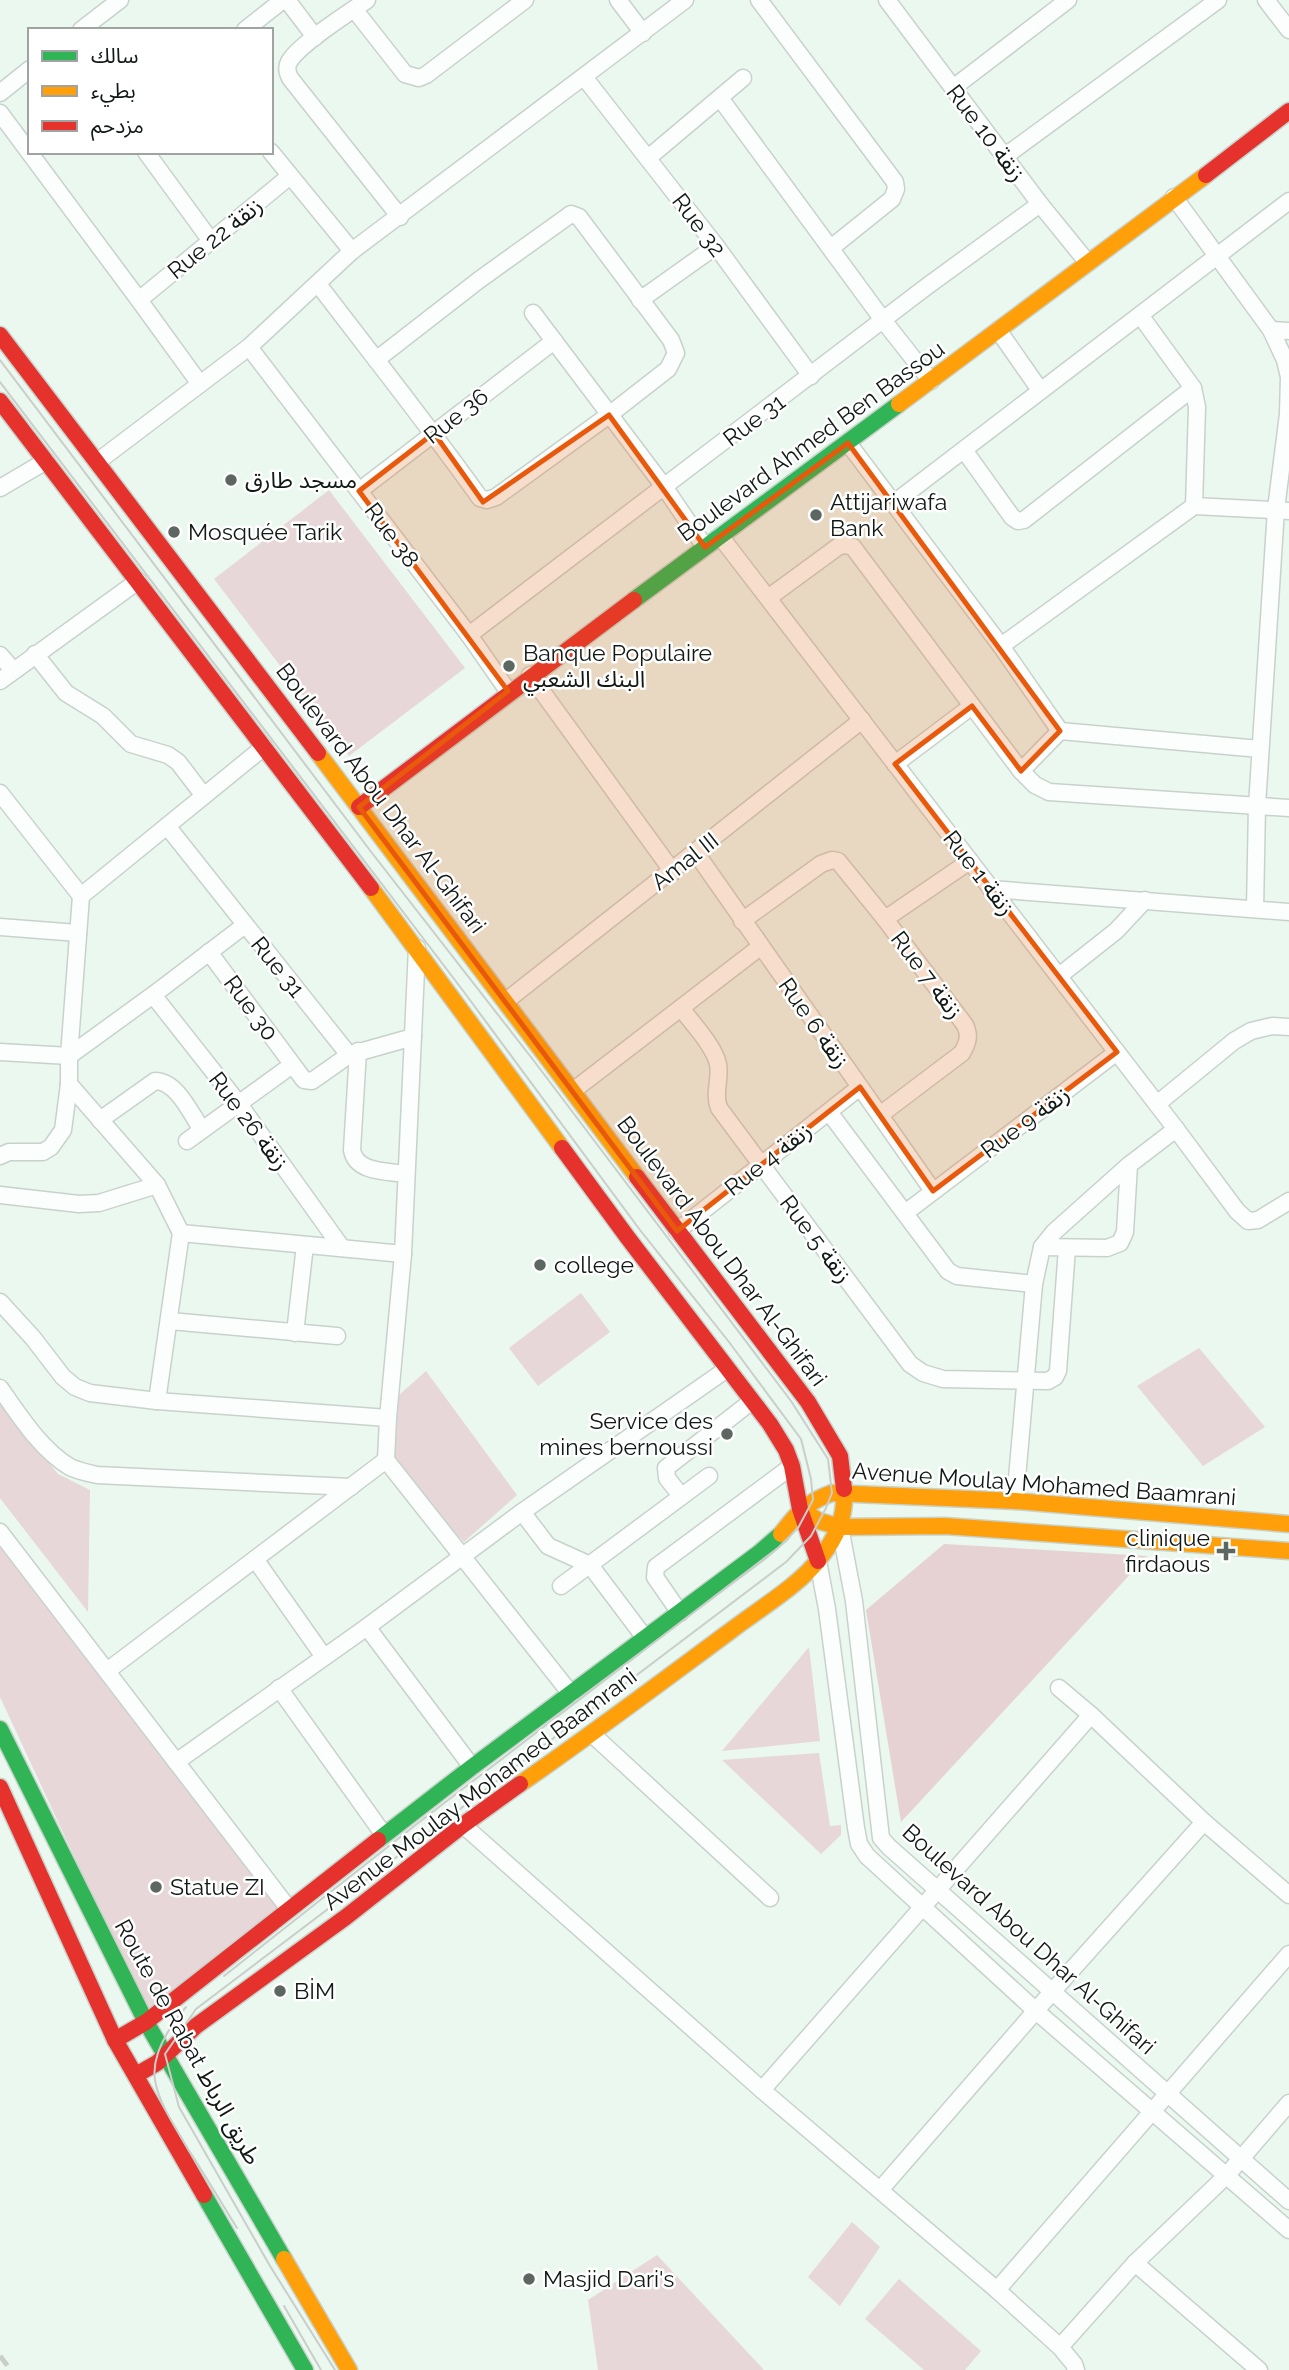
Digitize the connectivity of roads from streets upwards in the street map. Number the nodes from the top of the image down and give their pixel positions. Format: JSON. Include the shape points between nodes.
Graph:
{"nodes":[{"id":1,"x":120,"y":0,"type":"edge"},
{"id":2,"x":285,"y":0,"type":"edge"},
{"id":3,"x":525,"y":0,"type":"edge"},
{"id":4,"x":618,"y":0,"type":"edge"},
{"id":5,"x":685,"y":0,"type":"edge"},
{"id":6,"x":759,"y":0,"type":"edge"},
{"id":7,"x":887,"y":0,"type":"edge"},
{"id":8,"x":1068,"y":0,"type":"edge"},
{"id":9,"x":1218,"y":0,"type":"edge"},
{"id":10,"x":1266,"y":0,"type":"edge"},
{"id":11,"x":361,"y":4,"type":"edge"},
{"id":12,"x":84,"y":28,"type":"edge"},
{"id":13,"x":247,"y":28,"type":"edge"},
{"id":14,"x":1289,"y":30,"type":"edge"},
{"id":15,"x":643,"y":33,"type":"junction"},
{"id":16,"x":315,"y":37,"type":"junction"},
{"id":17,"x":28,"y":71,"type":"edge"},
{"id":18,"x":584,"y":77,"type":"junction"},
{"id":19,"x":743,"y":78,"type":"dead end"},
{"id":20,"x":953,"y":88,"type":"junction"},
{"id":21,"x":0,"y":93,"type":"edge"},
{"id":22,"x":720,"y":98,"type":"junction"},
{"id":23,"x":1289,"y":111,"type":"edge"},
{"id":24,"x":0,"y":113,"type":"edge"},
{"id":25,"x":28,"y":151,"type":"edge"},
{"id":26,"x":30,"y":154,"type":"edge"},
{"id":27,"x":147,"y":154,"type":"edge"},
{"id":28,"x":273,"y":154,"type":"edge"},
{"id":29,"x":1004,"y":157,"type":"junction"},
{"id":30,"x":648,"y":158,"type":"junction"},
{"id":31,"x":290,"y":176,"type":"junction"},
{"id":32,"x":1174,"y":197,"type":"junction"},
{"id":33,"x":1289,"y":201,"type":"edge"},
{"id":34,"x":1040,"y":204,"type":"junction"},
{"id":35,"x":400,"y":217,"type":"junction"},
{"id":36,"x":211,"y":241,"type":"junction"},
{"id":37,"x":716,"y":247,"type":"junction"},
{"id":38,"x":831,"y":248,"type":"junction"},
{"id":39,"x":352,"y":251,"type":"junction"},
{"id":40,"x":1217,"y":257,"type":"junction"},
{"id":41,"x":1088,"y":263,"type":"junction"},
{"id":42,"x":318,"y":284,"type":"junction"},
{"id":43,"x":139,"y":300,"type":"junction"},
{"id":44,"x":640,"y":300,"type":"junction"},
{"id":45,"x":533,"y":313,"type":"dead end"},
{"id":46,"x":1140,"y":315,"type":"junction"},
{"id":47,"x":883,"y":320,"type":"junction"},
{"id":48,"x":998,"y":330,"type":"junction"},
{"id":49,"x":1271,"y":330,"type":"junction"},
{"id":50,"x":1289,"y":331,"type":"edge"},
{"id":51,"x":0,"y":335,"type":"edge"},
{"id":52,"x":554,"y":341,"type":"junction"},
{"id":53,"x":249,"y":347,"type":"junction"},
{"id":54,"x":376,"y":360,"type":"junction"},
{"id":55,"x":811,"y":376,"type":"junction"},
{"id":56,"x":931,"y":381,"type":"junction"},
{"id":57,"x":200,"y":384,"type":"junction"},
{"id":58,"x":1193,"y":388,"type":"junction"},
{"id":59,"x":1040,"y":390,"type":"junction"},
{"id":60,"x":0,"y":401,"type":"edge"},
{"id":61,"x":1288,"y":414,"type":"edge"},
{"id":62,"x":608,"y":415,"type":"junction"},
{"id":63,"x":434,"y":433,"type":"junction"},
{"id":64,"x":848,"y":443,"type":"junction"},
{"id":65,"x":964,"y":450,"type":"junction"},
{"id":66,"x":46,"y":461,"type":"junction"},
{"id":67,"x":97,"y":462,"type":"junction"},
{"id":68,"x":0,"y":488,"type":"edge"},
{"id":69,"x":664,"y":488,"type":"junction"},
{"id":70,"x":359,"y":491,"type":"junction"},
{"id":71,"x":894,"y":503,"type":"junction"},
{"id":72,"x":1194,"y":506,"type":"junction"},
{"id":73,"x":1282,"y":510,"type":"edge"},
{"id":74,"x":720,"y":536,"type":"junction"},
{"id":75,"x":705,"y":547,"type":"junction"},
{"id":76,"x":138,"y":581,"type":"junction"},
{"id":77,"x":768,"y":598,"type":"junction"},
{"id":78,"x":469,"y":635,"type":"junction"},
{"id":79,"x":1001,"y":646,"type":"junction"},
{"id":80,"x":0,"y":654,"type":"edge"},
{"id":81,"x":35,"y":654,"type":"junction"},
{"id":82,"x":13,"y":670,"type":"junction"},
{"id":83,"x":530,"y":675,"type":"junction"},
{"id":84,"x":0,"y":681,"type":"edge"},
{"id":85,"x":508,"y":691,"type":"junction"},
{"id":86,"x":972,"y":706,"type":"junction"},
{"id":87,"x":863,"y":720,"type":"junction"},
{"id":88,"x":1060,"y":732,"type":"junction"},
{"id":89,"x":264,"y":747,"type":"junction"},
{"id":90,"x":1260,"y":749,"type":"junction"},
{"id":91,"x":895,"y":764,"type":"junction"},
{"id":92,"x":1021,"y":771,"type":"junction"},
{"id":93,"x":0,"y":793,"type":"edge"},
{"id":94,"x":204,"y":796,"type":"junction"},
{"id":95,"x":1256,"y":806,"type":"junction"},
{"id":96,"x":359,"y":807,"type":"junction"},
{"id":97,"x":1289,"y":808,"type":"edge"},
{"id":98,"x":167,"y":826,"type":"junction"},
{"id":99,"x":696,"y":853,"type":"junction"},
{"id":100,"x":970,"y":861,"type":"junction"},
{"id":101,"x":673,"y":872,"type":"junction"},
{"id":102,"x":991,"y":889,"type":"junction"},
{"id":103,"x":81,"y":896,"type":"junction"},
{"id":104,"x":1145,"y":901,"type":"junction"},
{"id":105,"x":1255,"y":909,"type":"junction"},
{"id":106,"x":1289,"y":912,"type":"edge"},
{"id":107,"x":885,"y":919,"type":"junction"},
{"id":108,"x":742,"y":920,"type":"junction"},
{"id":109,"x":245,"y":925,"type":"junction"},
{"id":110,"x":0,"y":927,"type":"edge"},
{"id":111,"x":78,"y":933,"type":"junction"},
{"id":112,"x":761,"y":947,"type":"junction"},
{"id":113,"x":417,"y":948,"type":"junction"},
{"id":114,"x":209,"y":952,"type":"junction"},
{"id":115,"x":1059,"y":976,"type":"junction"},
{"id":116,"x":153,"y":995,"type":"junction"},
{"id":117,"x":506,"y":1001,"type":"junction"},
{"id":118,"x":681,"y":1008,"type":"junction"},
{"id":119,"x":1289,"y":1027,"type":"edge"},
{"id":120,"x":413,"y":1037,"type":"junction"},
{"id":121,"x":0,"y":1052,"type":"edge"},
{"id":122,"x":1117,"y":1052,"type":"junction"},
{"id":123,"x":353,"y":1053,"type":"junction"},
{"id":124,"x":69,"y":1056,"type":"junction"},
{"id":125,"x":292,"y":1065,"type":"junction"},
{"id":126,"x":69,"y":1084,"type":"junction"},
{"id":127,"x":860,"y":1087,"type":"junction"},
{"id":128,"x":574,"y":1090,"type":"junction"},
{"id":129,"x":239,"y":1104,"type":"junction"},
{"id":130,"x":1157,"y":1104,"type":"junction"},
{"id":131,"x":829,"y":1111,"type":"junction"},
{"id":132,"x":880,"y":1115,"type":"junction"},
{"id":133,"x":100,"y":1120,"type":"junction"},
{"id":134,"x":1176,"y":1129,"type":"junction"},
{"id":135,"x":202,"y":1130,"type":"junction"},
{"id":136,"x":187,"y":1141,"type":"dead end"},
{"id":137,"x":0,"y":1156,"type":"edge"},
{"id":138,"x":761,"y":1165,"type":"junction"},
{"id":139,"x":1129,"y":1165,"type":"junction"},
{"id":140,"x":406,"y":1174,"type":"junction"},
{"id":141,"x":158,"y":1185,"type":"junction"},
{"id":142,"x":933,"y":1191,"type":"junction"},
{"id":143,"x":0,"y":1195,"type":"edge"},
{"id":144,"x":1289,"y":1201,"type":"edge"},
{"id":145,"x":905,"y":1213,"type":"junction"},
{"id":146,"x":677,"y":1231,"type":"junction"},
{"id":147,"x":181,"y":1233,"type":"junction"},
{"id":148,"x":305,"y":1245,"type":"junction"},
{"id":149,"x":1042,"y":1247,"type":"junction"},
{"id":150,"x":342,"y":1248,"type":"junction"},
{"id":151,"x":1067,"y":1248,"type":"junction"},
{"id":152,"x":402,"y":1254,"type":"junction"},
{"id":153,"x":1034,"y":1284,"type":"junction"},
{"id":154,"x":0,"y":1302,"type":"edge"},
{"id":155,"x":170,"y":1321,"type":"junction"},
{"id":156,"x":295,"y":1332,"type":"junction"},
{"id":157,"x":337,"y":1336,"type":"dead end"},
{"id":158,"x":727,"y":1368,"type":"junction"},
{"id":159,"x":1025,"y":1380,"type":"junction"},
{"id":160,"x":0,"y":1388,"type":"edge"},
{"id":161,"x":157,"y":1401,"type":"junction"},
{"id":162,"x":752,"y":1401,"type":"junction"},
{"id":163,"x":388,"y":1418,"type":"junction"},
{"id":164,"x":386,"y":1460,"type":"junction"},
{"id":165,"x":792,"y":1466,"type":"junction"},
{"id":166,"x":709,"y":1476,"type":"dead end"},
{"id":167,"x":351,"y":1487,"type":"junction"},
{"id":168,"x":844,"y":1493,"type":"junction"},
{"id":169,"x":681,"y":1496,"type":"junction"},
{"id":170,"x":1015,"y":1501,"type":"junction"},
{"id":171,"x":800,"y":1509,"type":"junction"},
{"id":172,"x":522,"y":1512,"type":"junction"},
{"id":173,"x":1289,"y":1524,"type":"edge"},
{"id":174,"x":840,"y":1527,"type":"junction"},
{"id":175,"x":0,"y":1532,"type":"edge"},
{"id":176,"x":1289,"y":1551,"type":"edge"},
{"id":177,"x":464,"y":1555,"type":"junction"},
{"id":178,"x":255,"y":1559,"type":"junction"},
{"id":179,"x":818,"y":1561,"type":"junction"},
{"id":180,"x":590,"y":1564,"type":"junction"},
{"id":181,"x":561,"y":1586,"type":"dead end"},
{"id":182,"x":680,"y":1612,"type":"junction"},
{"id":183,"x":367,"y":1627,"type":"junction"},
{"id":184,"x":645,"y":1639,"type":"junction"},
{"id":185,"x":324,"y":1657,"type":"junction"},
{"id":186,"x":107,"y":1671,"type":"junction"},
{"id":187,"x":279,"y":1688,"type":"junction"},
{"id":188,"x":1059,"y":1688,"type":"dead end"},
{"id":189,"x":571,"y":1694,"type":"junction"},
{"id":190,"x":1091,"y":1715,"type":"junction"},
{"id":191,"x":0,"y":1728,"type":"edge"},
{"id":192,"x":592,"y":1734,"type":"junction"},
{"id":193,"x":176,"y":1762,"type":"junction"},
{"id":194,"x":472,"y":1767,"type":"junction"},
{"id":195,"x":0,"y":1787,"type":"edge"},
{"id":196,"x":1204,"y":1822,"type":"junction"},
{"id":197,"x":463,"y":1825,"type":"junction"},
{"id":198,"x":384,"y":1835,"type":"junction"},
{"id":199,"x":937,"y":1890,"type":"junction"},
{"id":200,"x":1289,"y":1895,"type":"edge"},
{"id":201,"x":770,"y":1898,"type":"dead end"},
{"id":202,"x":922,"y":1907,"type":"junction"},
{"id":203,"x":289,"y":1909,"type":"junction"},
{"id":204,"x":1289,"y":1954,"type":"edge"},
{"id":205,"x":1052,"y":1992,"type":"junction"},
{"id":206,"x":1036,"y":2011,"type":"junction"},
{"id":207,"x":146,"y":2022,"type":"junction"},
{"id":208,"x":115,"y":2040,"type":"junction"},
{"id":209,"x":165,"y":2054,"type":"junction"},
{"id":210,"x":136,"y":2076,"type":"junction"},
{"id":211,"x":762,"y":2090,"type":"junction"},
{"id":212,"x":1168,"y":2094,"type":"junction"},
{"id":213,"x":1289,"y":2103,"type":"edge"},
{"id":214,"x":1152,"y":2111,"type":"junction"},
{"id":215,"x":1241,"y":2159,"type":"junction"},
{"id":216,"x":1227,"y":2175,"type":"junction"},
{"id":217,"x":880,"y":2190,"type":"junction"},
{"id":218,"x":1289,"y":2201,"type":"edge"},
{"id":219,"x":1289,"y":2230,"type":"edge"},
{"id":220,"x":1135,"y":2263,"type":"junction"},
{"id":221,"x":997,"y":2290,"type":"junction"},
{"id":222,"x":1060,"y":2347,"type":"junction"},
{"id":223,"x":305,"y":2370,"type":"edge"},
{"id":224,"x":349,"y":2370,"type":"edge"},
{"id":225,"x":1076,"y":2370,"type":"edge"},
{"id":226,"x":1259,"y":2370,"type":"edge"}],
"edges":[{"from":1,"to":12,"type":"street"},
{"from":2,"to":13,"type":"street"},
{"from":2,"to":16,"type":"street"},
{"from":3,"to":11,"type":"street","via":[[419,78],[405,74]]},
{"from":4,"to":15,"type":"street"},
{"from":5,"to":15,"type":"street"},
{"from":6,"to":38,"type":"street","via":[[895,181],[892,199]]},
{"from":7,"to":20,"type":"street","name":"Rue 10 زنقة"},
{"from":8,"to":20,"type":"street"},
{"from":9,"to":29,"type":"street"},
{"from":10,"to":14,"type":"street"},
{"from":11,"to":16,"type":"street"},
{"from":15,"to":18,"type":"street"},
{"from":16,"to":35,"type":"street","via":[[288,64],[290,78]]},
{"from":17,"to":21,"type":"street"},
{"from":18,"to":30,"type":"street","name":"Rue 32"},
{"from":18,"to":35,"type":"street"},
{"from":19,"to":22,"type":"street"},
{"from":20,"to":29,"type":"street","name":"Rue 10 زنقة"},
{"from":22,"to":30,"type":"street"},
{"from":22,"to":38,"type":"street"},
{"from":23,"to":32,"type":"street","name":"Boulevard Ahmed Ben Bassou"},
{"from":24,"to":25,"type":"street"},
{"from":26,"to":43,"type":"street"},
{"from":27,"to":36,"type":"street"},
{"from":28,"to":31,"type":"street"},
{"from":29,"to":34,"type":"street","name":"Rue 10 زنقة"},
{"from":30,"to":37,"type":"street","name":"Rue 32"},
{"from":31,"to":36,"type":"street","name":"Rue 22 زنقة"},
{"from":31,"to":39,"type":"street"},
{"from":32,"to":40,"type":"street"},
{"from":32,"to":41,"type":"street","name":"Boulevard Ahmed Ben Bassou"},
{"from":33,"to":40,"type":"street"},
{"from":34,"to":41,"type":"street","name":"Rue 10 زنقة"},
{"from":34,"to":47,"type":"street","name":"Rue 31"},
{"from":35,"to":39,"type":"street"},
{"from":36,"to":43,"type":"street","name":"Rue 22 زنقة"},
{"from":37,"to":44,"type":"street"},
{"from":37,"to":55,"type":"street","name":"Rue 32"},
{"from":38,"to":47,"type":"street"},
{"from":39,"to":42,"type":"street"},
{"from":40,"to":46,"type":"street"},
{"from":40,"to":49,"type":"street"},
{"from":41,"to":48,"type":"street","name":"Boulevard Ahmed Ben Bassou"},
{"from":42,"to":53,"type":"street"},
{"from":42,"to":54,"type":"street"},
{"from":43,"to":57,"type":"street"},
{"from":44,"to":54,"type":"street","via":[[579,217],[571,214]]},
{"from":44,"to":62,"type":"street","via":[[671,340],[675,358]]},
{"from":45,"to":52,"type":"street"},
{"from":46,"to":58,"type":"street"},
{"from":46,"to":59,"type":"street"},
{"from":47,"to":55,"type":"street","name":"Rue 31"},
{"from":47,"to":56,"type":"street"},
{"from":48,"to":56,"type":"street","name":"Boulevard Ahmed Ben Bassou"},
{"from":48,"to":59,"type":"street"},
{"from":49,"to":50,"type":"street"},
{"from":49,"to":61,"type":"street","via":[[1289,377]]},
{"from":51,"to":67,"type":"street","name":"Boulevard Abou Dhar Al-Ghifari"},
{"from":52,"to":62,"type":"street"},
{"from":52,"to":63,"type":"street","name":"Rue 36"},
{"from":53,"to":57,"type":"street"},
{"from":53,"to":70,"type":"street","name":"Rue 38"},
{"from":54,"to":63,"type":"street"},
{"from":55,"to":69,"type":"street","name":"Rue 31"},
{"from":56,"to":64,"type":"street","name":"Boulevard Ahmed Ben Bassou"},
{"from":57,"to":67,"type":"street"},
{"from":58,"to":65,"type":"street","via":[[1024,520],[1012,517]]},
{"from":58,"to":72,"type":"street","via":[[1197,407]]},
{"from":59,"to":65,"type":"street"},
{"from":60,"to":66,"type":"street","name":"Boulevard Abou Dhar Al-Ghifari"},
{"from":61,"to":73,"type":"street"},
{"from":62,"to":63,"type":"street","via":[[487,500],[480,498]]},
{"from":62,"to":69,"type":"street"},
{"from":63,"to":70,"type":"street","name":"Rue 36"},
{"from":64,"to":71,"type":"street"},
{"from":64,"to":74,"type":"street","name":"Boulevard Ahmed Ben Bassou"},
{"from":65,"to":71,"type":"street"},
{"from":66,"to":68,"type":"street"},
{"from":66,"to":76,"type":"street","name":"Boulevard Abou Dhar Al-Ghifari"},
{"from":67,"to":96,"type":"street","name":"Boulevard Abou Dhar Al-Ghifari"},
{"from":69,"to":75,"type":"street"},
{"from":69,"to":78,"type":"street","name":"Rue 31"},
{"from":70,"to":78,"type":"street","name":"Rue 38"},
{"from":71,"to":79,"type":"street"},
{"from":72,"to":73,"type":"street"},
{"from":72,"to":79,"type":"street"},
{"from":73,"to":90,"type":"street"},
{"from":74,"to":75,"type":"street","name":"Boulevard Ahmed Ben Bassou"},
{"from":74,"to":77,"type":"street","name":"Rue 1 زنقة"},
{"from":75,"to":83,"type":"street","name":"Boulevard Ahmed Ben Bassou"},
{"from":76,"to":81,"type":"street"},
{"from":76,"to":89,"type":"street","name":"Boulevard Abou Dhar Al-Ghifari"},
{"from":77,"to":86,"type":"street","via":[[839,546],[853,547]]},
{"from":77,"to":87,"type":"street","name":"Rue 1 زنقة"},
{"from":78,"to":85,"type":"street","name":"Rue 38"},
{"from":79,"to":88,"type":"street"},
{"from":80,"to":82,"type":"street"},
{"from":81,"to":82,"type":"street"},
{"from":81,"to":94,"type":"street","via":[[66,693],[103,716],[131,744],[178,762]]},
{"from":82,"to":84,"type":"street"},
{"from":83,"to":85,"type":"street","name":"Boulevard Ahmed Ben Bassou"},
{"from":83,"to":101,"type":"street"},
{"from":85,"to":96,"type":"street","name":"Boulevard Ahmed Ben Bassou"},
{"from":86,"to":91,"type":"street"},
{"from":86,"to":92,"type":"street"},
{"from":87,"to":91,"type":"street","name":"Rue 1 زنقة"},
{"from":87,"to":99,"type":"street","name":"Amal III"},
{"from":88,"to":90,"type":"street"},
{"from":88,"to":92,"type":"street"},
{"from":89,"to":94,"type":"street"},
{"from":89,"to":113,"type":"street","name":"Boulevard Abou Dhar Al-Ghifari"},
{"from":90,"to":95,"type":"street"},
{"from":91,"to":100,"type":"street","name":"Rue 1 زنقة"},
{"from":92,"to":95,"type":"street","via":[[1049,792]]},
{"from":93,"to":103,"type":"street"},
{"from":94,"to":98,"type":"street"},
{"from":95,"to":97,"type":"street"},
{"from":95,"to":105,"type":"street"},
{"from":96,"to":117,"type":"street","name":"Boulevard Abou Dhar Al-Ghifari"},
{"from":98,"to":103,"type":"street"},
{"from":98,"to":109,"type":"street","name":"Rue 31"},
{"from":99,"to":101,"type":"street","name":"Amal III"},
{"from":99,"to":108,"type":"street","name":"Rue 6 زنقة"},
{"from":100,"to":102,"type":"street","name":"Rue 1 زنقة"},
{"from":100,"to":107,"type":"street","name":"Rue 7 زنقة"},
{"from":101,"to":117,"type":"street","name":"Amal III"},
{"from":102,"to":104,"type":"street"},
{"from":102,"to":115,"type":"street","name":"Rue 1 زنقة"},
{"from":103,"to":111,"type":"street"},
{"from":104,"to":105,"type":"street"},
{"from":104,"to":115,"type":"street","via":[[1116,931]]},
{"from":105,"to":106,"type":"street"},
{"from":107,"to":108,"type":"street","name":"Rue 7 زنقة","via":[[838,861],[832,860]]},
{"from":107,"to":132,"type":"street","name":"Rue 7 زنقة","via":[[965,1025],[968,1044]]},
{"from":108,"to":112,"type":"street","name":"Rue 6 زنقة"},
{"from":109,"to":114,"type":"street"},
{"from":109,"to":123,"type":"street","name":"Rue 31"},
{"from":110,"to":111,"type":"street"},
{"from":111,"to":124,"type":"street"},
{"from":112,"to":118,"type":"street"},
{"from":112,"to":127,"type":"street","name":"Rue 6 زنقة"},
{"from":113,"to":120,"type":"street"},
{"from":113,"to":158,"type":"street","name":"Boulevard Abou Dhar Al-Ghifari"},
{"from":114,"to":116,"type":"street"},
{"from":114,"to":125,"type":"street","name":"Rue 30"},
{"from":115,"to":122,"type":"street","name":"Rue 1 زنقة"},
{"from":116,"to":124,"type":"street"},
{"from":116,"to":129,"type":"street","name":"Rue 26 زنقة"},
{"from":117,"to":128,"type":"street","name":"Boulevard Abou Dhar Al-Ghifari"},
{"from":118,"to":128,"type":"street"},
{"from":118,"to":138,"type":"street","name":"Rue 5 زنقة","via":[[718,1065],[719,1108]]},
{"from":119,"to":130,"type":"street","via":[[1251,1031]]},
{"from":120,"to":123,"type":"street"},
{"from":120,"to":140,"type":"street"},
{"from":121,"to":124,"type":"street"},
{"from":122,"to":130,"type":"street","name":"Rue 1 زنقة"},
{"from":122,"to":142,"type":"street","name":"Rue 9 زنقة"},
{"from":123,"to":125,"type":"street","via":[[313,1081],[304,1080]]},
{"from":123,"to":140,"type":"street","via":[[353,1157],[365,1167]]},
{"from":124,"to":126,"type":"street"},
{"from":125,"to":129,"type":"street"},
{"from":126,"to":133,"type":"street"},
{"from":126,"to":137,"type":"street","via":[[63,1130],[51,1147],[43,1152]]},
{"from":127,"to":131,"type":"street","name":"Rue 4 زنقة"},
{"from":127,"to":132,"type":"street","name":"Rue 6 زنقة"},
{"from":128,"to":146,"type":"street","name":"Boulevard Abou Dhar Al-Ghifari"},
{"from":129,"to":135,"type":"street"},
{"from":129,"to":150,"type":"street","name":"Rue 26 زنقة"},
{"from":130,"to":134,"type":"street","name":"Rue 1 زنقة"},
{"from":131,"to":138,"type":"street","name":"Rue 4 زنقة"},
{"from":131,"to":145,"type":"street"},
{"from":132,"to":142,"type":"street","name":"Rue 6 زنقة"},
{"from":133,"to":135,"type":"street","via":[[160,1081],[173,1089]]},
{"from":133,"to":141,"type":"street"},
{"from":134,"to":139,"type":"street"},
{"from":134,"to":144,"type":"street","name":"Rue 1 زنقة","via":[[1248,1221]]},
{"from":135,"to":136,"type":"street"},
{"from":138,"to":146,"type":"street","name":"Rue 4 زنقة"},
{"from":138,"to":159,"type":"street","name":"Rue 5 زنقة","via":[[910,1363],[943,1379]]},
{"from":139,"to":149,"type":"street"},
{"from":139,"to":151,"type":"street","via":[[1125,1232],[1120,1243],[1107,1248]]},
{"from":140,"to":152,"type":"street"},
{"from":141,"to":143,"type":"street","via":[[99,1203]]},
{"from":141,"to":147,"type":"street"},
{"from":142,"to":145,"type":"street","name":"Rue 9 زنقة"},
{"from":145,"to":153,"type":"street","via":[[948,1271],[957,1276]]},
{"from":146,"to":168,"type":"street","name":"Boulevard Abou Dhar Al-Ghifari","via":[[808,1402],[840,1456]]},
{"from":147,"to":148,"type":"street"},
{"from":147,"to":155,"type":"street"},
{"from":148,"to":150,"type":"street"},
{"from":148,"to":156,"type":"street"},
{"from":149,"to":151,"type":"street"},
{"from":149,"to":153,"type":"street"},
{"from":150,"to":152,"type":"street"},
{"from":151,"to":159,"type":"street","name":"Rue 5 زنقة","via":[[1059,1371],[1048,1381]]},
{"from":152,"to":163,"type":"street"},
{"from":153,"to":159,"type":"street"},
{"from":154,"to":161,"type":"street","via":[[75,1387]]},
{"from":155,"to":156,"type":"street"},
{"from":155,"to":161,"type":"street"},
{"from":156,"to":157,"type":"street"},
{"from":158,"to":162,"type":"street","name":"Boulevard Abou Dhar Al-Ghifari"},
{"from":158,"to":172,"type":"street"},
{"from":159,"to":170,"type":"street"},
{"from":160,"to":167,"type":"street","via":[[56,1457],[72,1468],[97,1475]]},
{"from":161,"to":163,"type":"street"},
{"from":162,"to":165,"type":"street","name":"Boulevard Abou Dhar Al-Ghifari"},
{"from":162,"to":169,"type":"street","via":[[666,1468],[667,1478]]},
{"from":163,"to":164,"type":"street"},
{"from":164,"to":167,"type":"street"},
{"from":164,"to":177,"type":"street"},
{"from":165,"to":171,"type":"street","name":"Boulevard Abou Dhar Al-Ghifari"},
{"from":165,"to":182,"type":"street","via":[[656,1567],[656,1577]]},
{"from":166,"to":169,"type":"street"},
{"from":167,"to":178,"type":"street"},
{"from":168,"to":170,"type":"street","name":"Avenue Moulay Mohamed Baamrani"},
{"from":168,"to":171,"type":"street","name":"Avenue Moulay Mohamed Baamrani","via":[[832,1493]]},
{"from":168,"to":174,"type":"street","name":"Boulevard Abou Dhar Al-Ghifari"},
{"from":169,"to":180,"type":"street"},
{"from":170,"to":173,"type":"street","name":"Avenue Moulay Mohamed Baamrani"},
{"from":171,"to":174,"type":"street"},
{"from":171,"to":179,"type":"street","name":"Boulevard Abou Dhar Al-Ghifari"},
{"from":171,"to":182,"type":"street","name":"Avenue Moulay Mohamed Baamrani","via":[[760,1553]]},
{"from":172,"to":177,"type":"street"},
{"from":172,"to":180,"type":"street","via":[[548,1546]]},
{"from":174,"to":176,"type":"street","via":[[944,1526]]},
{"from":174,"to":179,"type":"street","name":"Avenue Moulay Mohamed Baamrani"},
{"from":174,"to":199,"type":"street","name":"Boulevard Abou Dhar Al-Ghifari","via":[[854,1601],[881,1838]]},
{"from":175,"to":186,"type":"street"},
{"from":177,"to":183,"type":"street"},
{"from":177,"to":189,"type":"street"},
{"from":178,"to":185,"type":"street"},
{"from":178,"to":186,"type":"street"},
{"from":179,"to":192,"type":"street","name":"Avenue Moulay Mohamed Baamrani"},
{"from":179,"to":202,"type":"street","name":"Boulevard Abou Dhar Al-Ghifari","via":[[859,1844]]},
{"from":180,"to":181,"type":"street"},
{"from":180,"to":184,"type":"street"},
{"from":182,"to":184,"type":"street","name":"Avenue Moulay Mohamed Baamrani"},
{"from":183,"to":185,"type":"street"},
{"from":183,"to":194,"type":"street"},
{"from":184,"to":189,"type":"street","name":"Avenue Moulay Mohamed Baamrani"},
{"from":185,"to":187,"type":"street"},
{"from":186,"to":193,"type":"street"},
{"from":187,"to":193,"type":"street"},
{"from":187,"to":198,"type":"street"},
{"from":188,"to":190,"type":"street"},
{"from":189,"to":194,"type":"street","name":"Avenue Moulay Mohamed Baamrani"},
{"from":190,"to":196,"type":"street"},
{"from":190,"to":199,"type":"street"},
{"from":191,"to":207,"type":"street","name":"Route de Rabat طريق الرباط"},
{"from":192,"to":197,"type":"street","name":"Avenue Moulay Mohamed Baamrani"},
{"from":192,"to":201,"type":"street"},
{"from":193,"to":203,"type":"street"},
{"from":194,"to":198,"type":"street","name":"Avenue Moulay Mohamed Baamrani"},
{"from":195,"to":208,"type":"street"},
{"from":196,"to":200,"type":"street"},
{"from":196,"to":205,"type":"street"},
{"from":197,"to":209,"type":"street","name":"Avenue Moulay Mohamed Baamrani","via":[[195,2026]]},
{"from":197,"to":211,"type":"street"},
{"from":198,"to":203,"type":"street","name":"Avenue Moulay Mohamed Baamrani"},
{"from":199,"to":202,"type":"street"},
{"from":199,"to":205,"type":"street","name":"Boulevard Abou Dhar Al-Ghifari"},
{"from":202,"to":206,"type":"street","name":"Boulevard Abou Dhar Al-Ghifari"},
{"from":202,"to":211,"type":"street"},
{"from":203,"to":207,"type":"street","name":"Avenue Moulay Mohamed Baamrani"},
{"from":204,"to":212,"type":"street"},
{"from":205,"to":206,"type":"street"},
{"from":205,"to":212,"type":"street","name":"Boulevard Abou Dhar Al-Ghifari"},
{"from":206,"to":214,"type":"street","name":"Boulevard Abou Dhar Al-Ghifari"},
{"from":206,"to":217,"type":"street"},
{"from":207,"to":208,"type":"street","name":"Avenue Moulay Mohamed Baamrani"},
{"from":207,"to":209,"type":"street","name":"Route de Rabat طريق الرباط"},
{"from":208,"to":210,"type":"street"},
{"from":209,"to":210,"type":"street","name":"Avenue Moulay Mohamed Baamrani"},
{"from":209,"to":224,"type":"street","name":"Route de Rabat طريق الرباط"},
{"from":210,"to":223,"type":"street"},
{"from":211,"to":217,"type":"street"},
{"from":212,"to":214,"type":"street"},
{"from":212,"to":215,"type":"street","name":"Boulevard Abou Dhar Al-Ghifari"},
{"from":213,"to":215,"type":"street"},
{"from":214,"to":216,"type":"street","name":"Boulevard Abou Dhar Al-Ghifari"},
{"from":214,"to":221,"type":"street"},
{"from":215,"to":216,"type":"street"},
{"from":215,"to":218,"type":"street","name":"Boulevard Abou Dhar Al-Ghifari"},
{"from":216,"to":219,"type":"street","name":"Boulevard Abou Dhar Al-Ghifari"},
{"from":216,"to":220,"type":"street"},
{"from":217,"to":221,"type":"street"},
{"from":220,"to":222,"type":"street"},
{"from":220,"to":226,"type":"street"},
{"from":221,"to":222,"type":"street"},
{"from":222,"to":225,"type":"street"}]}
